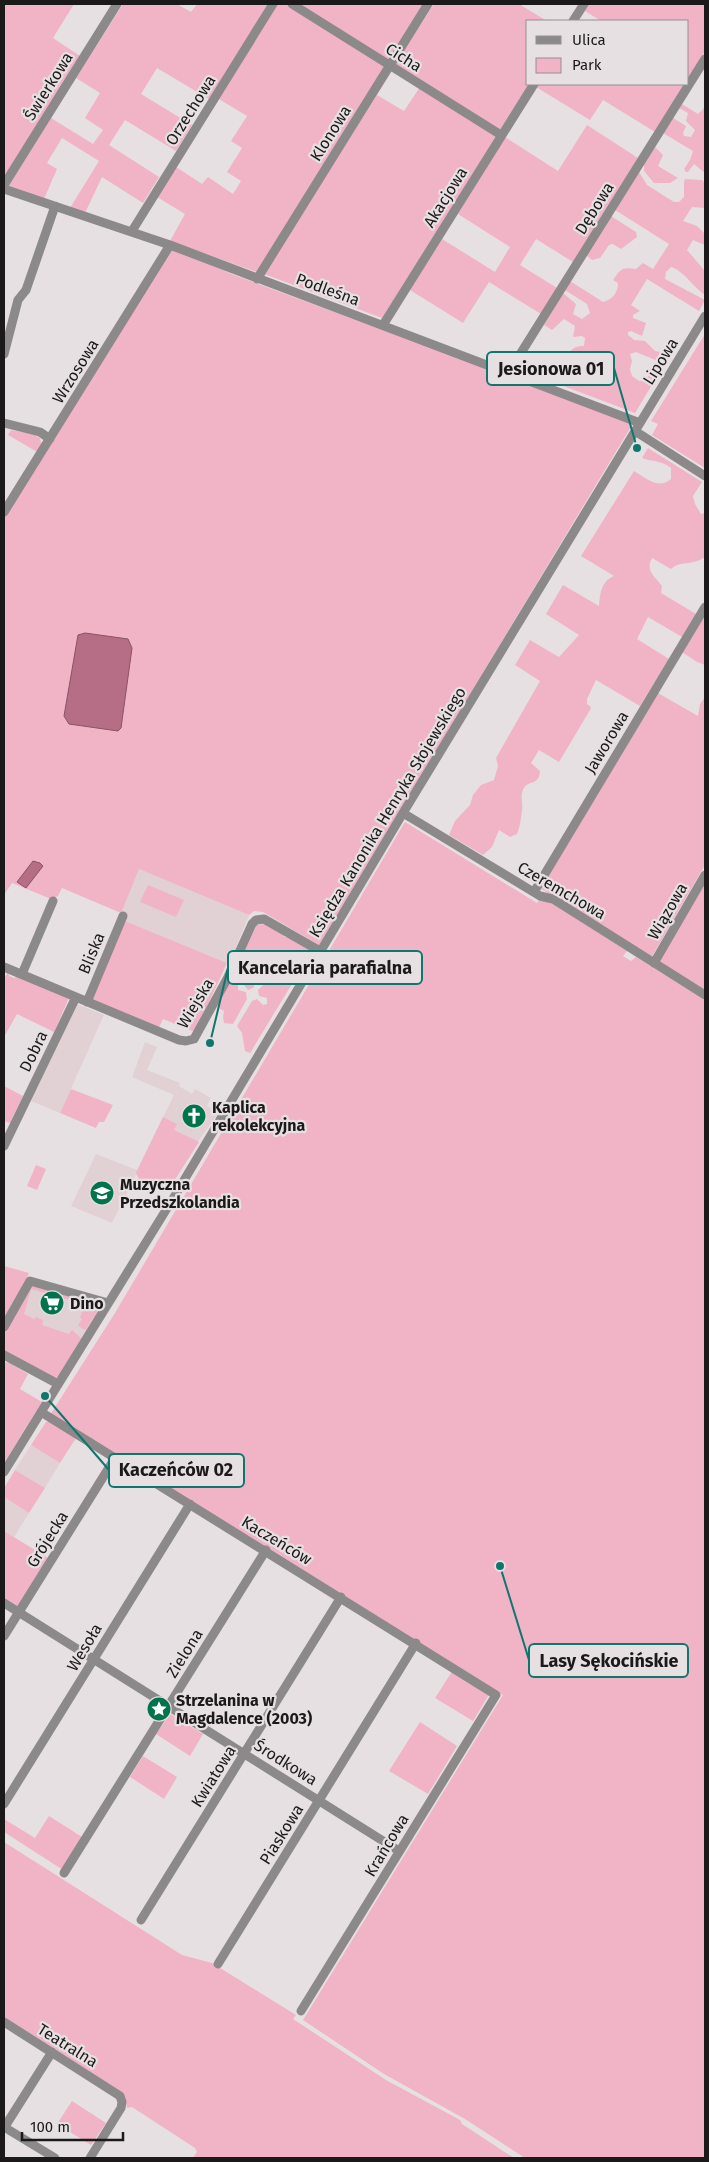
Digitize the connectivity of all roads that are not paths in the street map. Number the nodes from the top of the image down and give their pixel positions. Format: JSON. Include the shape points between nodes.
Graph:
{"nodes":[{"id":1,"x":117,"y":4,"type":"edge"},
{"id":2,"x":273,"y":4,"type":"edge"},
{"id":3,"x":292,"y":4,"type":"edge"},
{"id":4,"x":428,"y":4,"type":"edge"},
{"id":5,"x":584,"y":4,"type":"edge"},
{"id":6,"x":574,"y":20,"type":"edge"},
{"id":7,"x":705,"y":59,"type":"edge"},
{"id":8,"x":390,"y":66,"type":"junction"},
{"id":9,"x":533,"y":85,"type":"edge"},
{"id":10,"x":689,"y":85,"type":"edge"},
{"id":11,"x":689,"y":85,"type":"edge"},
{"id":12,"x":501,"y":135,"type":"junction"},
{"id":13,"x":4,"y":185,"type":"edge"},
{"id":14,"x":4,"y":189,"type":"edge"},
{"id":15,"x":55,"y":206,"type":"junction"},
{"id":16,"x":132,"y":231,"type":"junction"},
{"id":17,"x":170,"y":244,"type":"junction"},
{"id":18,"x":257,"y":279,"type":"junction"},
{"id":19,"x":705,"y":316,"type":"edge"},
{"id":20,"x":383,"y":326,"type":"junction"},
{"id":21,"x":4,"y":354,"type":"edge"},
{"id":22,"x":509,"y":372,"type":"junction"},
{"id":23,"x":4,"y":423,"type":"edge"},
{"id":24,"x":640,"y":423,"type":"junction"},
{"id":25,"x":635,"y":431,"type":"junction"},
{"id":26,"x":50,"y":438,"type":"junction"},
{"id":27,"x":705,"y":476,"type":"edge"},
{"id":28,"x":4,"y":512,"type":"edge"},
{"id":29,"x":705,"y":607,"type":"edge"},
{"id":30,"x":403,"y":813,"type":"junction"},
{"id":31,"x":705,"y":875,"type":"edge"},
{"id":32,"x":534,"y":892,"type":"junction"},
{"id":33,"x":53,"y":901,"type":"dead end"},
{"id":34,"x":123,"y":916,"type":"dead end"},
{"id":35,"x":320,"y":951,"type":"junction"},
{"id":36,"x":654,"y":963,"type":"junction"},
{"id":37,"x":4,"y":967,"type":"edge"},
{"id":38,"x":22,"y":974,"type":"junction"},
{"id":39,"x":705,"y":995,"type":"edge"},
{"id":40,"x":76,"y":997,"type":"junction"},
{"id":41,"x":87,"y":1002,"type":"junction"},
{"id":42,"x":4,"y":1146,"type":"edge"},
{"id":43,"x":108,"y":1304,"type":"junction"},
{"id":44,"x":4,"y":1328,"type":"edge"},
{"id":45,"x":4,"y":1355,"type":"edge"},
{"id":46,"x":58,"y":1384,"type":"junction"},
{"id":47,"x":41,"y":1412,"type":"junction"},
{"id":48,"x":115,"y":1458,"type":"junction"},
{"id":49,"x":4,"y":1472,"type":"edge"},
{"id":50,"x":190,"y":1504,"type":"junction"},
{"id":51,"x":266,"y":1550,"type":"junction"},
{"id":52,"x":341,"y":1597,"type":"junction"},
{"id":53,"x":4,"y":1603,"type":"edge"},
{"id":54,"x":18,"y":1612,"type":"junction"},
{"id":55,"x":4,"y":1636,"type":"edge"},
{"id":56,"x":416,"y":1643,"type":"junction"},
{"id":57,"x":94,"y":1660,"type":"junction"},
{"id":58,"x":496,"y":1695,"type":"joint"},
{"id":59,"x":169,"y":1706,"type":"junction"},
{"id":60,"x":244,"y":1754,"type":"junction"},
{"id":61,"x":319,"y":1801,"type":"junction"},
{"id":62,"x":4,"y":1804,"type":"edge"},
{"id":63,"x":399,"y":1851,"type":"junction"},
{"id":64,"x":64,"y":1873,"type":"dead end"},
{"id":65,"x":141,"y":1920,"type":"dead end"},
{"id":66,"x":218,"y":1964,"type":"dead end"},
{"id":67,"x":301,"y":2011,"type":"dead end"},
{"id":68,"x":4,"y":2022,"type":"edge"},
{"id":69,"x":52,"y":2052,"type":"junction"},
{"id":70,"x":4,"y":2128,"type":"edge"},
{"id":71,"x":55,"y":2158,"type":"edge"},
{"id":72,"x":90,"y":2158,"type":"edge"}],
"edges":[{"from":1,"to":13,"type":"street","name":"Świerkowa"},
{"from":2,"to":16,"type":"street","name":"Orzechowa"},
{"from":3,"to":8,"type":"street","name":"Cicha"},
{"from":4,"to":8,"type":"street","name":"Klonowa"},
{"from":5,"to":6,"type":"street"},
{"from":7,"to":11,"type":"street","name":"Dębowa"},
{"from":8,"to":12,"type":"street","name":"Cicha"},
{"from":8,"to":18,"type":"street","name":"Klonowa"},
{"from":9,"to":12,"type":"street","name":"Akacjowa"},
{"from":10,"to":22,"type":"street","name":"Dębowa"},
{"from":12,"to":20,"type":"street","name":"Akacjowa"},
{"from":14,"to":15,"type":"street","name":"Podleśna"},
{"from":15,"to":16,"type":"street","name":"Podleśna"},
{"from":15,"to":21,"type":"street","via":[[26,290],[18,300]]},
{"from":16,"to":17,"type":"street","name":"Podleśna"},
{"from":17,"to":18,"type":"street","name":"Podleśna"},
{"from":17,"to":26,"type":"street","name":"Wrzosowa"},
{"from":18,"to":20,"type":"street","name":"Podleśna"},
{"from":19,"to":24,"type":"street","name":"Lipowa"},
{"from":20,"to":22,"type":"street","name":"Podleśna"},
{"from":22,"to":24,"type":"street","name":"Podleśna"},
{"from":23,"to":26,"type":"street","via":[[40,432]]},
{"from":24,"to":25,"type":"street","name":"Księdza Kanonika Henryka Słojewskiego"},
{"from":25,"to":27,"type":"street"},
{"from":25,"to":30,"type":"street","name":"Księdza Kanonika Henryka Słojewskiego"},
{"from":26,"to":28,"type":"street","name":"Wrzosowa"},
{"from":29,"to":32,"type":"street","name":"Jaworowa"},
{"from":30,"to":32,"type":"street","name":"Czeremchowa"},
{"from":30,"to":35,"type":"street","name":"Księdza Kanonika Henryka Słojewskiego"},
{"from":31,"to":36,"type":"street","name":"Wiązowa"},
{"from":32,"to":36,"type":"street","name":"Czeremchowa","via":[[552,899]]},
{"from":33,"to":38,"type":"street"},
{"from":34,"to":41,"type":"street","name":"Bliska"},
{"from":35,"to":41,"type":"street","name":"Wiejska","via":[[264,919],[256,920],[210,1011],[191,1041],[179,1040]]},
{"from":35,"to":43,"type":"street","name":"Księdza Kanonika Henryka Słojewskiego"},
{"from":36,"to":39,"type":"street","name":"Czeremchowa"},
{"from":37,"to":38,"type":"street","name":"Wiejska"},
{"from":38,"to":40,"type":"street","name":"Wiejska"},
{"from":40,"to":41,"type":"street","name":"Wiejska"},
{"from":40,"to":42,"type":"street","name":"Dobra"},
{"from":43,"to":44,"type":"street","via":[[30,1281]]},
{"from":43,"to":46,"type":"street","name":"Księdza Kanonika Henryka Słojewskiego"},
{"from":45,"to":46,"type":"street"},
{"from":46,"to":47,"type":"street","name":"Księdza Kanonika Henryka Słojewskiego"},
{"from":47,"to":48,"type":"street","name":"Kaczeńców"},
{"from":47,"to":49,"type":"street","name":"Księdza Kanonika Henryka Słojewskiego"},
{"from":48,"to":50,"type":"street","name":"Kaczeńców"},
{"from":48,"to":54,"type":"street","name":"Grójecka"},
{"from":50,"to":51,"type":"street","name":"Kaczeńców"},
{"from":50,"to":57,"type":"street","name":"Wesoła"},
{"from":51,"to":52,"type":"street","name":"Kaczeńców"},
{"from":51,"to":59,"type":"street","name":"Zielona"},
{"from":52,"to":56,"type":"street","name":"Kaczeńców"},
{"from":52,"to":60,"type":"street","name":"Kwiatowa"},
{"from":53,"to":54,"type":"street","name":"Środkowa"},
{"from":54,"to":55,"type":"street","name":"Grójecka"},
{"from":54,"to":57,"type":"street","name":"Środkowa"},
{"from":56,"to":58,"type":"street","name":"Kaczeńców"},
{"from":56,"to":61,"type":"street","name":"Piaskowa"},
{"from":57,"to":59,"type":"street","name":"Środkowa"},
{"from":57,"to":62,"type":"street","name":"Wesoła"},
{"from":58,"to":63,"type":"street","name":"Krańcowa"},
{"from":59,"to":60,"type":"street","name":"Środkowa"},
{"from":59,"to":64,"type":"street","name":"Zielona"},
{"from":60,"to":61,"type":"street","name":"Środkowa"},
{"from":60,"to":65,"type":"street","name":"Kwiatowa"},
{"from":61,"to":63,"type":"street","name":"Środkowa"},
{"from":61,"to":66,"type":"street","name":"Piaskowa"},
{"from":63,"to":67,"type":"street","name":"Krańcowa"},
{"from":68,"to":69,"type":"street","name":"Teatralna"},
{"from":69,"to":70,"type":"street"},
{"from":69,"to":72,"type":"street","name":"Teatralna","via":[[122,2098],[121,2108]]},
{"from":70,"to":71,"type":"street"}]}
